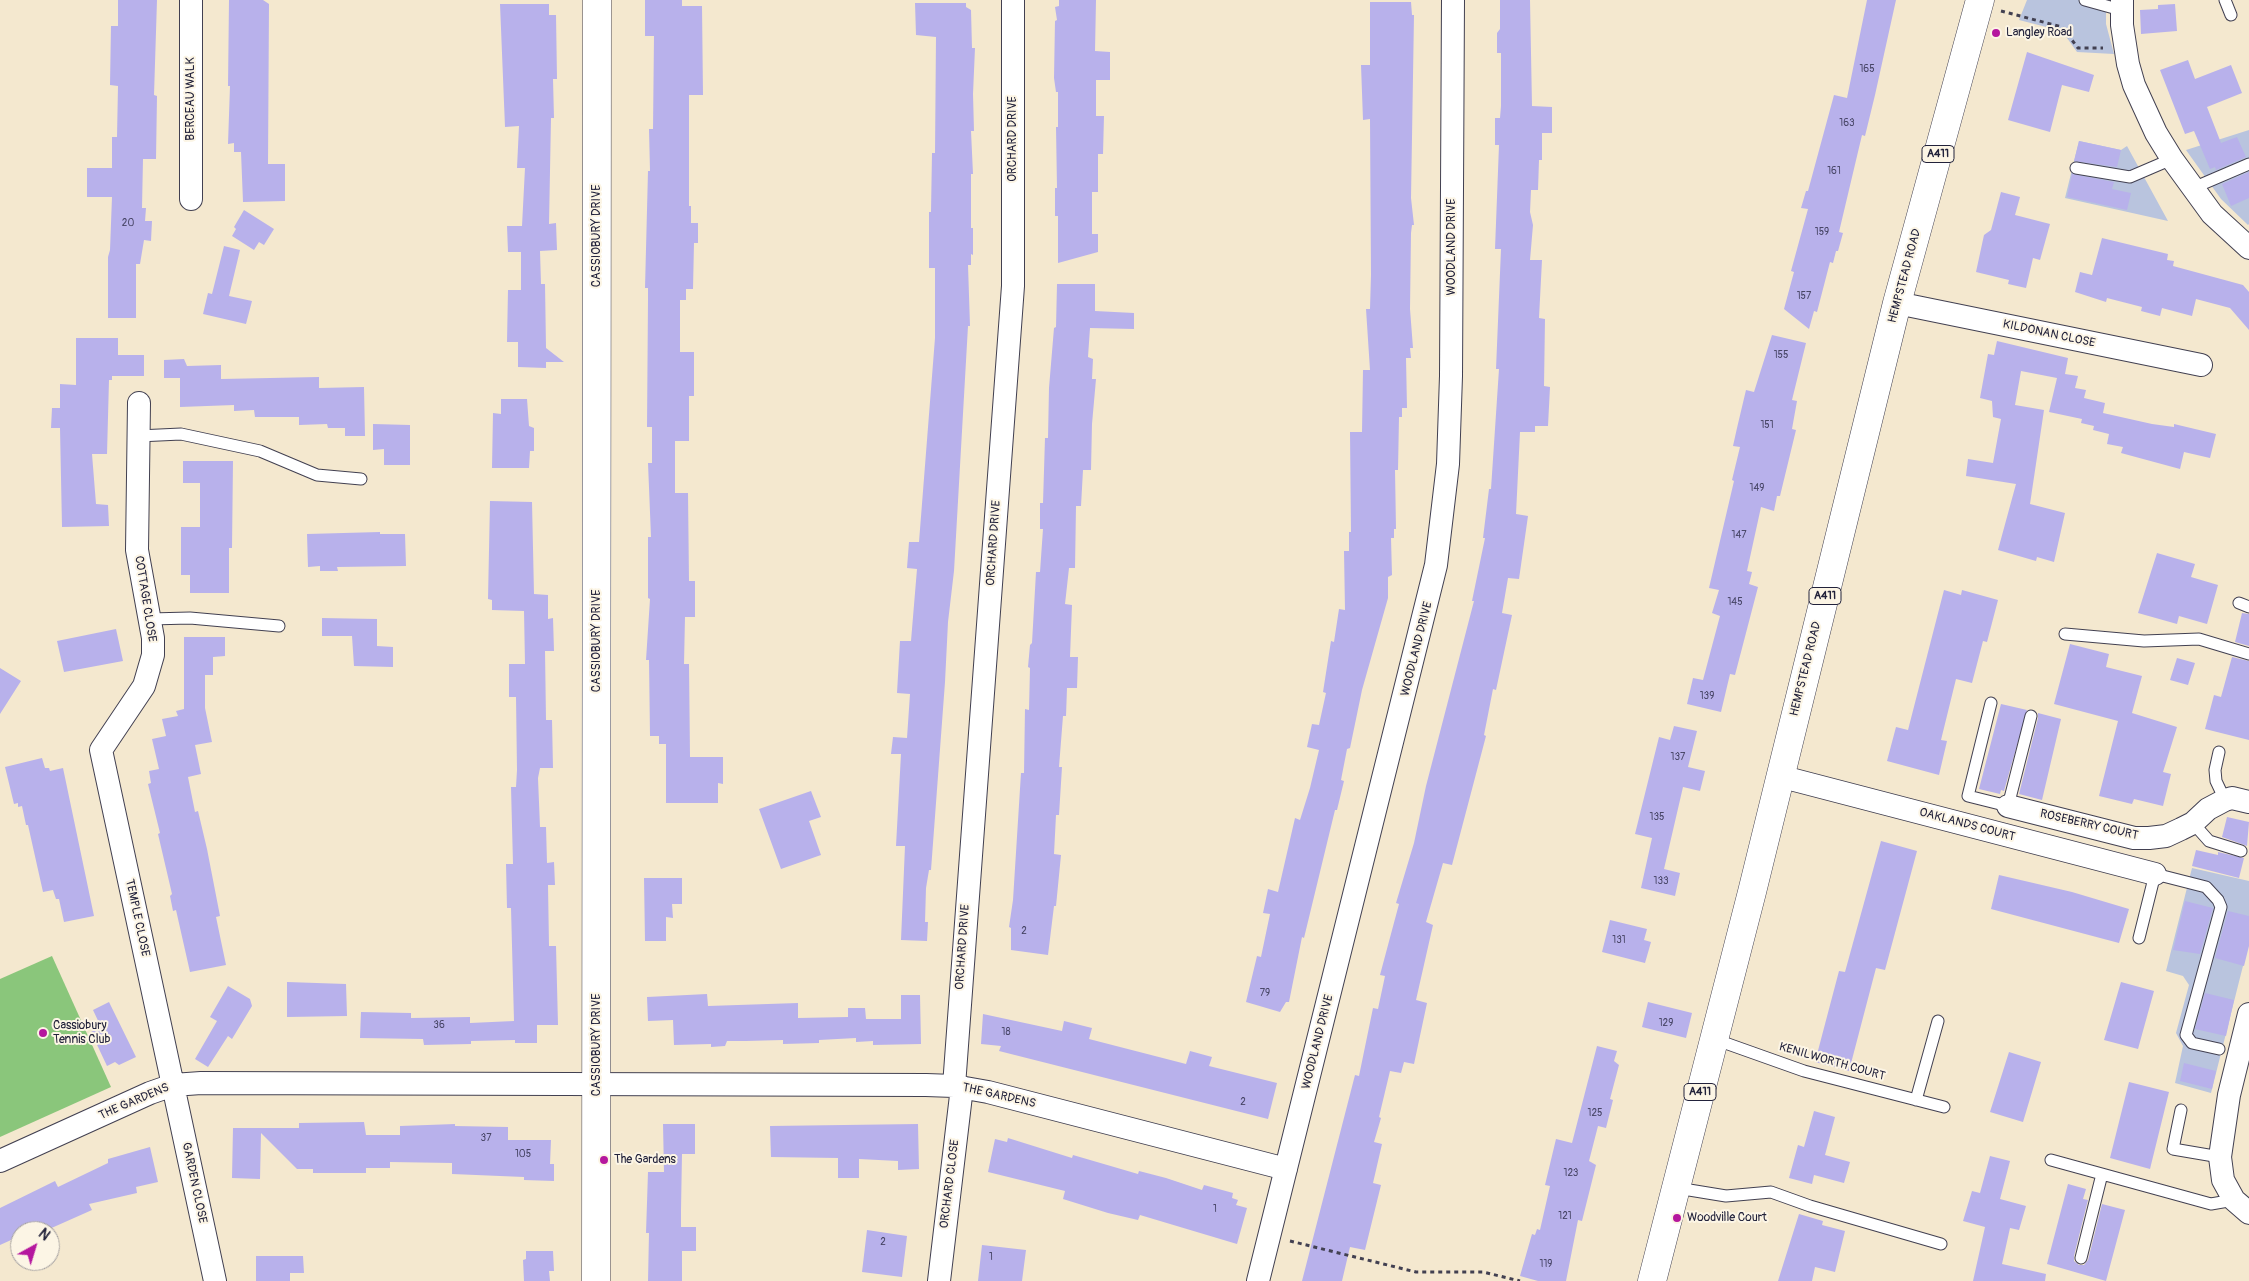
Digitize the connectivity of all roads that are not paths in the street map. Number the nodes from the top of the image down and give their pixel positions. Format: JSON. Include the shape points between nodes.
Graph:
{"nodes":[{"id":1,"x":191,"y":0,"type":"edge"},
{"id":2,"x":597,"y":0,"type":"edge"},
{"id":3,"x":1013,"y":0,"type":"edge"},
{"id":4,"x":1453,"y":0,"type":"edge"},
{"id":5,"x":2085,"y":0,"type":"edge"},
{"id":6,"x":2225,"y":0,"type":"edge"},
{"id":7,"x":1979,"y":3,"type":"edge"},
{"id":8,"x":2122,"y":5,"type":"edge"},
{"id":9,"x":2231,"y":16,"type":"dead end"},
{"id":10,"x":2172,"y":159,"type":"junction"},
{"id":11,"x":2249,"y":164,"type":"edge"},
{"id":12,"x":2076,"y":168,"type":"dead end"},
{"id":13,"x":2193,"y":188,"type":"junction"},
{"id":14,"x":191,"y":198,"type":"dead end"},
{"id":15,"x":2249,"y":247,"type":"edge"},
{"id":16,"x":1897,"y":303,"type":"junction"},
{"id":17,"x":2201,"y":365,"type":"dead end"},
{"id":18,"x":139,"y":403,"type":"dead end"},
{"id":19,"x":138,"y":436,"type":"junction"},
{"id":20,"x":361,"y":479,"type":"dead end"},
{"id":21,"x":150,"y":619,"type":"junction"},
{"id":22,"x":280,"y":626,"type":"dead end"},
{"id":23,"x":2066,"y":634,"type":"dead end"},
{"id":24,"x":2249,"y":654,"type":"edge"},
{"id":25,"x":1992,"y":703,"type":"dead end"},
{"id":26,"x":2031,"y":716,"type":"dead end"},
{"id":27,"x":101,"y":750,"type":"joint"},
{"id":28,"x":2219,"y":752,"type":"dead end"},
{"id":29,"x":1779,"y":776,"type":"junction"},
{"id":30,"x":2225,"y":800,"type":"junction"},
{"id":31,"x":2249,"y":802,"type":"edge"},
{"id":32,"x":2008,"y":806,"type":"junction"},
{"id":33,"x":2193,"y":823,"type":"junction"},
{"id":34,"x":2241,"y":851,"type":"dead end"},
{"id":35,"x":2155,"y":874,"type":"junction"},
{"id":36,"x":2139,"y":938,"type":"dead end"},
{"id":37,"x":2249,"y":1014,"type":"edge"},
{"id":38,"x":1938,"y":1021,"type":"dead end"},
{"id":39,"x":1714,"y":1038,"type":"junction"},
{"id":40,"x":2218,"y":1049,"type":"dead end"},
{"id":41,"x":597,"y":1084,"type":"junction"},
{"id":42,"x":173,"y":1085,"type":"junction"},
{"id":43,"x":958,"y":1086,"type":"junction"},
{"id":44,"x":1916,"y":1100,"type":"junction"},
{"id":45,"x":1944,"y":1107,"type":"dead end"},
{"id":46,"x":2181,"y":1110,"type":"dead end"},
{"id":47,"x":2220,"y":1157,"type":"junction"},
{"id":48,"x":2051,"y":1160,"type":"dead end"},
{"id":49,"x":0,"y":1161,"type":"edge"},
{"id":50,"x":1286,"y":1169,"type":"junction"},
{"id":51,"x":2102,"y":1174,"type":"junction"},
{"id":52,"x":1676,"y":1188,"type":"junction"},
{"id":53,"x":2242,"y":1206,"type":"edge"},
{"id":54,"x":1941,"y":1244,"type":"dead end"},
{"id":55,"x":2081,"y":1258,"type":"dead end"},
{"id":56,"x":215,"y":1281,"type":"edge"},
{"id":57,"x":596,"y":1281,"type":"edge"},
{"id":58,"x":938,"y":1281,"type":"edge"},
{"id":59,"x":1258,"y":1281,"type":"edge"},
{"id":60,"x":1652,"y":1281,"type":"edge"}],
"edges":[{"from":1,"to":14,"type":"street","name":"BERCEAU WALK"},
{"from":2,"to":41,"type":"main road","name":"CASSIOBURY DRIVE"},
{"from":3,"to":43,"type":"street","name":"ORCHARD DRIVE","via":[[1013,286]]},
{"from":4,"to":50,"type":"street","name":"WOODLAND DRIVE","via":[[1451,376],[1448,464],[1437,557]]},
{"from":5,"to":8,"type":"lane"},
{"from":6,"to":9,"type":"lane"},
{"from":7,"to":16,"type":"main road","name":"HEMPSTEAD ROAD","number":"A411"},
{"from":8,"to":10,"type":"street","via":[[2125,48],[2134,85]]},
{"from":10,"to":12,"type":"lane","via":[[2130,177]]},
{"from":10,"to":13,"type":"street"},
{"from":11,"to":13,"type":"lane"},
{"from":13,"to":15,"type":"street","via":[[2212,214]]},
{"from":16,"to":17,"type":"street","name":"KILDONAN CLOSE"},
{"from":16,"to":29,"type":"main road","name":"HEMPSTEAD ROAD","number":"A411"},
{"from":18,"to":19,"type":"street","name":"COTTAGE CLOSE"},
{"from":19,"to":20,"type":"lane","via":[[180,434],[260,451],[317,475]]},
{"from":19,"to":21,"type":"street","name":"COTTAGE CLOSE","via":[[138,550]]},
{"from":21,"to":22,"type":"lane","via":[[190,618]]},
{"from":21,"to":27,"type":"street","name":"COTTAGE CLOSE","via":[[154,655],[150,671],[144,686]]},
{"from":23,"to":24,"type":"lane","via":[[2144,641],[2198,638]]},
{"from":25,"to":32,"type":"lane","via":[[1968,796]]},
{"from":26,"to":32,"type":"lane"},
{"from":27,"to":42,"type":"street","name":"TEMPLE CLOSE"},
{"from":28,"to":30,"type":"lane","via":[[2214,770]]},
{"from":29,"to":35,"type":"street","name":"OAKLANDS COURT"},
{"from":29,"to":39,"type":"main road","name":"HEMPSTEAD ROAD","number":"A411"},
{"from":30,"to":31,"type":"street","via":[[2232,798]]},
{"from":30,"to":33,"type":"street","name":"ROSEBERRY COURT","via":[[2208,809]]},
{"from":32,"to":33,"type":"street","name":"ROSEBERRY COURT","via":[[2134,838],[2166,836]]},
{"from":33,"to":34,"type":"lane","via":[[2209,841]]},
{"from":35,"to":36,"type":"lane"},
{"from":35,"to":40,"type":"lane","via":[[2206,888],[2213,892],[2221,907],[2186,1035],[2192,1043]]},
{"from":37,"to":47,"type":"street","via":[[2229,1095]]},
{"from":38,"to":44,"type":"lane"},
{"from":39,"to":44,"type":"lane","name":"KENILWORTH COURT","via":[[1804,1071]]},
{"from":39,"to":52,"type":"main road","name":"HEMPSTEAD ROAD","number":"A411"},
{"from":41,"to":42,"type":"street","name":"THE GARDENS"},
{"from":41,"to":43,"type":"street","name":"THE GARDENS"},
{"from":41,"to":57,"type":"main road","name":"CASSIOBURY DRIVE"},
{"from":42,"to":49,"type":"street","name":"THE GARDENS"},
{"from":42,"to":56,"type":"street","name":"GARDEN CLOSE"},
{"from":43,"to":50,"type":"street","name":"THE GARDENS"},
{"from":43,"to":58,"type":"street","name":"ORCHARD CLOSE"},
{"from":44,"to":45,"type":"lane","name":"KENILWORTH COURT"},
{"from":46,"to":47,"type":"lane","via":[[2173,1150]]},
{"from":47,"to":53,"type":"street","via":[[2223,1180]]},
{"from":48,"to":51,"type":"lane"},
{"from":50,"to":59,"type":"street","name":"WOODLAND DRIVE"},
{"from":51,"to":53,"type":"lane","via":[[2211,1204]]},
{"from":51,"to":55,"type":"lane"},
{"from":52,"to":54,"type":"lane","via":[[1726,1196],[1771,1192]]},
{"from":52,"to":60,"type":"main road","name":"HEMPSTEAD ROAD","number":"A411"}]}
